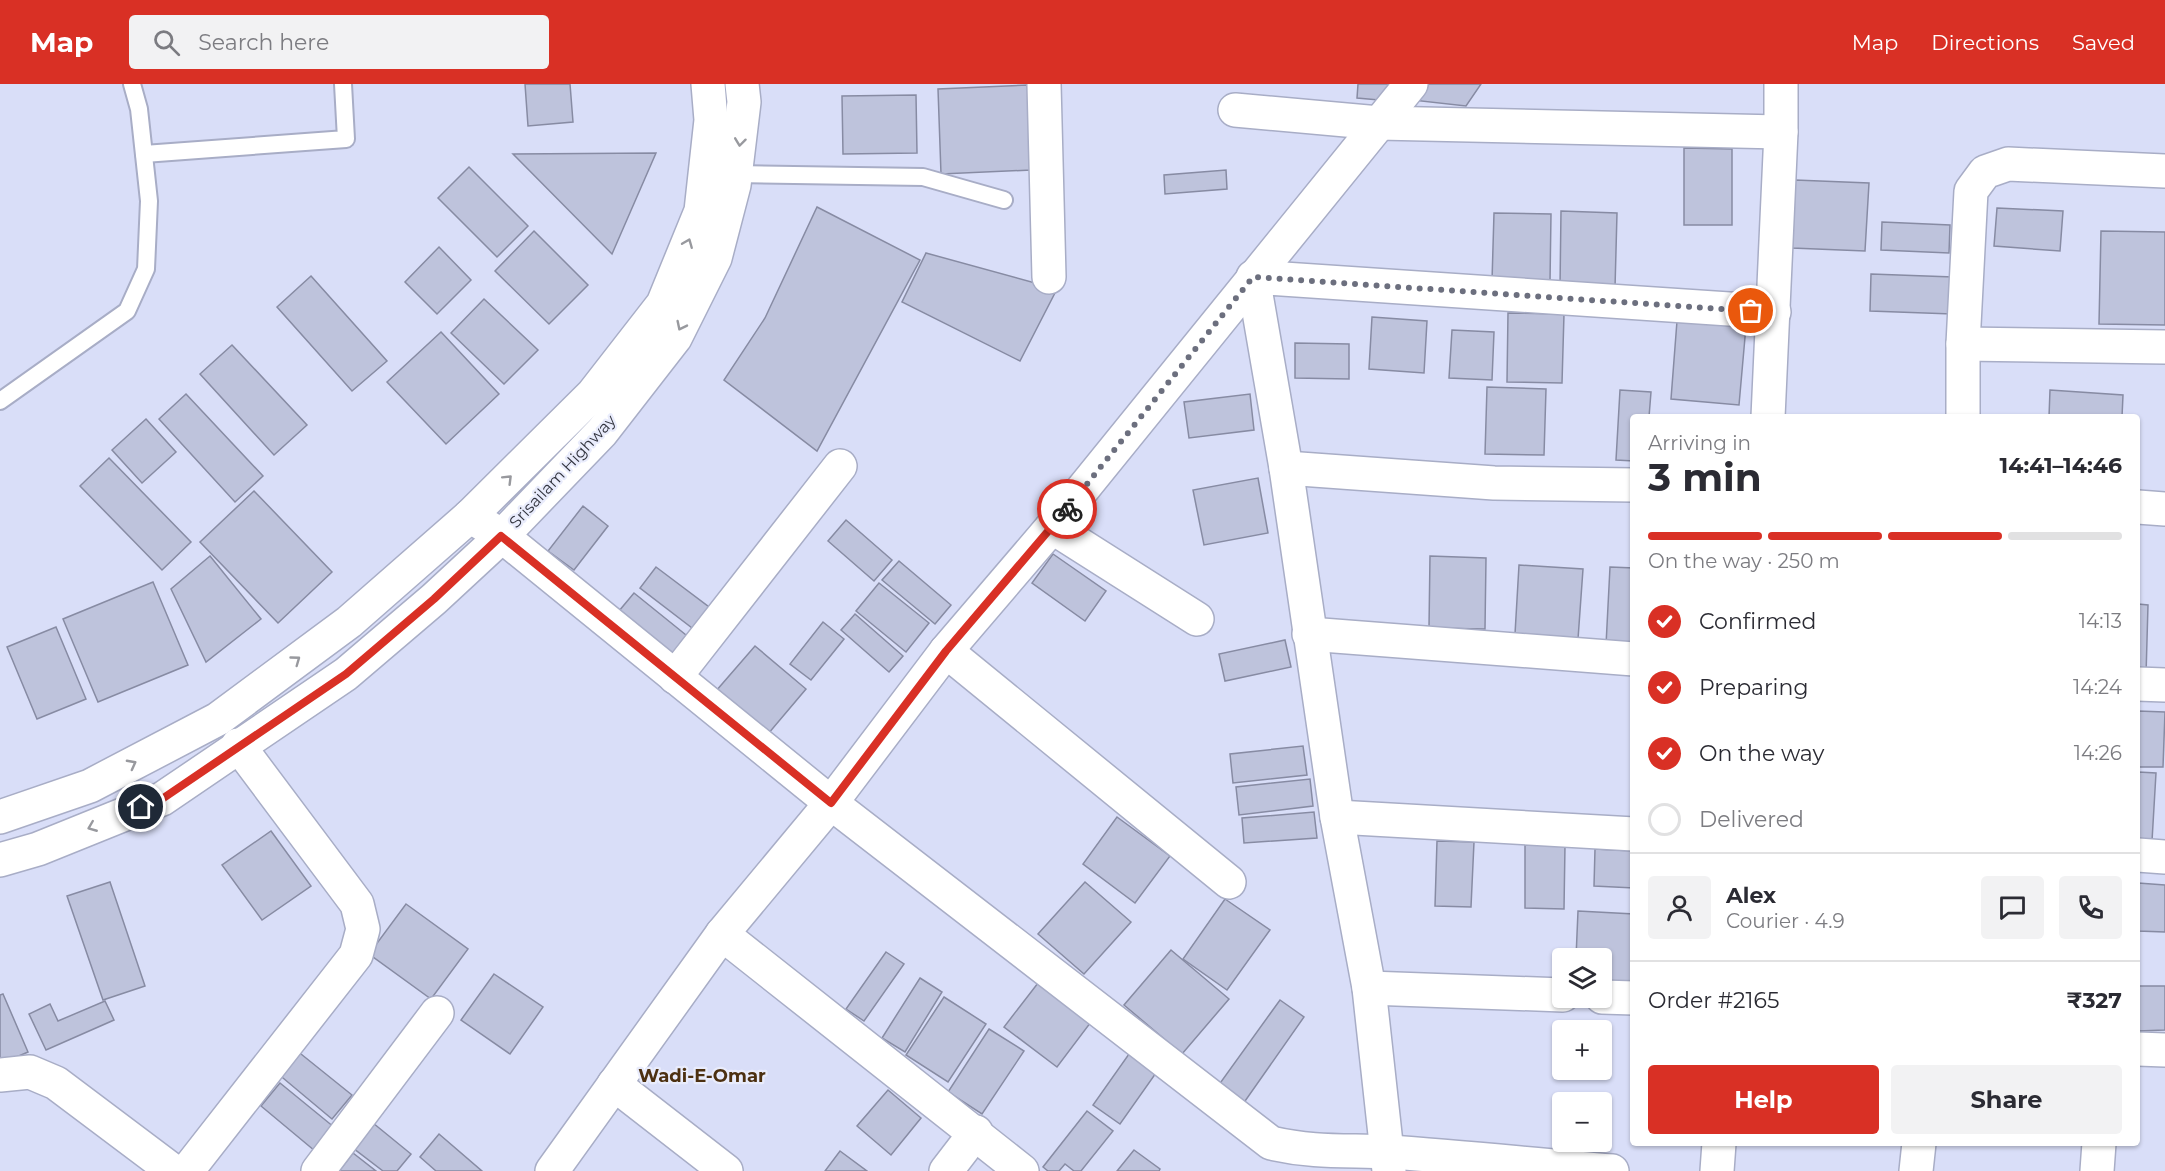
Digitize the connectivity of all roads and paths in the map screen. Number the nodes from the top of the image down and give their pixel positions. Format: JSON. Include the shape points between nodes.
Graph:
{"nodes":[{"id":1,"x":132,"y":84,"type":"edge"},
{"id":2,"x":343,"y":84,"type":"edge"},
{"id":3,"x":708,"y":84,"type":"edge"},
{"id":4,"x":742,"y":84,"type":"edge"},
{"id":5,"x":1044,"y":84,"type":"edge"},
{"id":6,"x":1411,"y":84,"type":"edge"},
{"id":7,"x":1781,"y":84,"type":"edge"},
{"id":8,"x":1235,"y":110,"type":"dead end"},
{"id":9,"x":1379,"y":123,"type":"junction"},
{"id":10,"x":1781,"y":132,"type":"junction"},
{"id":11,"x":144,"y":154,"type":"junction"},
{"id":12,"x":2165,"y":171,"type":"edge"},
{"id":13,"x":736,"y":174,"type":"junction"},
{"id":14,"x":1004,"y":200,"type":"dead end"},
{"id":15,"x":1049,"y":277,"type":"dead end"},
{"id":16,"x":1253,"y":277,"type":"junction"},
{"id":17,"x":1774,"y":312,"type":"junction"},
{"id":18,"x":1964,"y":344,"type":"junction"},
{"id":19,"x":2165,"y":347,"type":"edge"},
{"id":20,"x":0,"y":401,"type":"edge"},
{"id":21,"x":1768,"y":414,"type":"edge"},
{"id":22,"x":1964,"y":414,"type":"edge"},
{"id":23,"x":840,"y":466,"type":"dead end"},
{"id":24,"x":1286,"y":468,"type":"junction"},
{"id":25,"x":1630,"y":484,"type":"edge"},
{"id":26,"x":2140,"y":507,"type":"edge"},
{"id":27,"x":2165,"y":508,"type":"edge"},
{"id":28,"x":470,"y":516,"type":"junction"},
{"id":29,"x":1052,"y":527,"type":"junction"},
{"id":30,"x":501,"y":536,"type":"junction"},
{"id":31,"x":1197,"y":619,"type":"dead end"},
{"id":32,"x":1309,"y":634,"type":"junction"},
{"id":33,"x":946,"y":651,"type":"junction"},
{"id":34,"x":1630,"y":659,"type":"edge"},
{"id":35,"x":675,"y":677,"type":"junction"},
{"id":36,"x":2140,"y":684,"type":"edge"},
{"id":37,"x":2165,"y":685,"type":"edge"},
{"id":38,"x":238,"y":745,"type":"junction"},
{"id":39,"x":831,"y":803,"type":"junction"},
{"id":40,"x":0,"y":817,"type":"edge"},
{"id":41,"x":1336,"y":817,"type":"junction"},
{"id":42,"x":1630,"y":834,"type":"edge"},
{"id":43,"x":2140,"y":855,"type":"edge"},
{"id":44,"x":2165,"y":857,"type":"edge"},
{"id":45,"x":0,"y":860,"type":"edge"},
{"id":46,"x":1228,"y":882,"type":"dead end"},
{"id":47,"x":722,"y":934,"type":"junction"},
{"id":48,"x":1369,"y":988,"type":"junction"},
{"id":49,"x":1552,"y":995,"type":"edge"},
{"id":50,"x":1612,"y":997,"type":"edge"},
{"id":51,"x":1630,"y":998,"type":"edge"},
{"id":52,"x":437,"y":1013,"type":"dead end"},
{"id":53,"x":2140,"y":1049,"type":"edge"},
{"id":54,"x":2165,"y":1050,"type":"edge"},
{"id":55,"x":0,"y":1075,"type":"edge"},
{"id":56,"x":614,"y":1084,"type":"junction"},
{"id":57,"x":976,"y":1132,"type":"junction"},
{"id":58,"x":1719,"y":1146,"type":"edge"},
{"id":59,"x":1919,"y":1146,"type":"edge"},
{"id":60,"x":2099,"y":1146,"type":"edge"},
{"id":61,"x":1388,"y":1161,"type":"edge"},
{"id":62,"x":173,"y":1171,"type":"edge"},
{"id":63,"x":187,"y":1171,"type":"edge"},
{"id":64,"x":318,"y":1171,"type":"edge"},
{"id":65,"x":552,"y":1171,"type":"edge"},
{"id":66,"x":726,"y":1171,"type":"edge"},
{"id":67,"x":946,"y":1171,"type":"edge"},
{"id":68,"x":1022,"y":1171,"type":"edge"},
{"id":69,"x":1612,"y":1171,"type":"edge"},
{"id":70,"x":1717,"y":1171,"type":"edge"},
{"id":71,"x":1916,"y":1171,"type":"edge"},
{"id":72,"x":2097,"y":1171,"type":"edge"}],
"edges":[{"from":1,"to":11,"type":"lane"},
{"from":2,"to":11,"type":"lane","via":[[346,139]]},
{"from":28,"to":3,"type":"main road","name":"Srisailam Highway","one_way":true,"via":[[593,394],[663,304],[701,211],[711,120]]},
{"from":4,"to":13,"type":"main road","name":"Srisailam Highway","one_way":true,"via":[[744,102]]},
{"from":5,"to":15,"type":"main road"},
{"from":6,"to":9,"type":"main road"},
{"from":7,"to":10,"type":"main road"},
{"from":8,"to":9,"type":"main road"},
{"from":9,"to":10,"type":"main road"},
{"from":9,"to":16,"type":"main road"},
{"from":10,"to":17,"type":"main road"},
{"from":11,"to":20,"type":"lane","via":[[149,201],[146,269],[127,311]]},
{"from":12,"to":18,"type":"main road","via":[[2008,164],[1984,172],[1971,191]]},
{"from":13,"to":14,"type":"lane","via":[[924,177]]},
{"from":13,"to":30,"type":"main road","name":"Srisailam Highway","one_way":true,"via":[[715,258],[675,338],[602,432]]},
{"from":16,"to":17,"type":"main road"},
{"from":16,"to":24,"type":"main road"},
{"from":16,"to":29,"type":"main road"},
{"from":17,"to":21,"type":"main road"},
{"from":18,"to":19,"type":"main road"},
{"from":18,"to":22,"type":"main road"},
{"from":23,"to":35,"type":"main road"},
{"from":24,"to":25,"type":"main road","via":[[1494,483]]},
{"from":24,"to":32,"type":"main road"},
{"from":26,"to":27,"type":"main road"},
{"from":28,"to":30,"type":"main road"},
{"from":40,"to":28,"type":"main road","name":"Srisailam Highway","one_way":true,"via":[[90,786],[218,719],[349,622]]},
{"from":29,"to":31,"type":"main road"},
{"from":29,"to":33,"type":"main road"},
{"from":30,"to":35,"type":"main road"},
{"from":30,"to":38,"type":"main road","name":"Srisailam Highway","via":[[346,674]]},
{"from":32,"to":34,"type":"main road"},
{"from":32,"to":41,"type":"main road"},
{"from":33,"to":39,"type":"main road"},
{"from":33,"to":46,"type":"main road"},
{"from":35,"to":39,"type":"main road"},
{"from":36,"to":37,"type":"main road"},
{"from":38,"to":45,"type":"main road","name":"Srisailam Highway","one_way":true,"via":[[162,799],[38,849]]},
{"from":38,"to":63,"type":"main road","via":[[357,904],[363,929],[356,955]]},
{"from":39,"to":47,"type":"main road"},
{"from":39,"to":61,"type":"main road","via":[[1271,1143]]},
{"from":41,"to":42,"type":"main road"},
{"from":41,"to":48,"type":"main road"},
{"from":43,"to":44,"type":"main road"},
{"from":47,"to":56,"type":"main road"},
{"from":47,"to":57,"type":"main road"},
{"from":48,"to":49,"type":"main road"},
{"from":48,"to":61,"type":"main road"},
{"from":50,"to":51,"type":"main road"},
{"from":52,"to":64,"type":"main road"},
{"from":53,"to":54,"type":"main road"},
{"from":55,"to":62,"type":"main road","via":[[30,1072],[56,1083]]},
{"from":56,"to":65,"type":"main road"},
{"from":56,"to":66,"type":"main road"},
{"from":57,"to":67,"type":"main road"},
{"from":57,"to":68,"type":"main road"},
{"from":58,"to":70,"type":"main road"},
{"from":59,"to":71,"type":"main road"},
{"from":60,"to":72,"type":"main road"},
{"from":61,"to":69,"type":"main road"}]}
